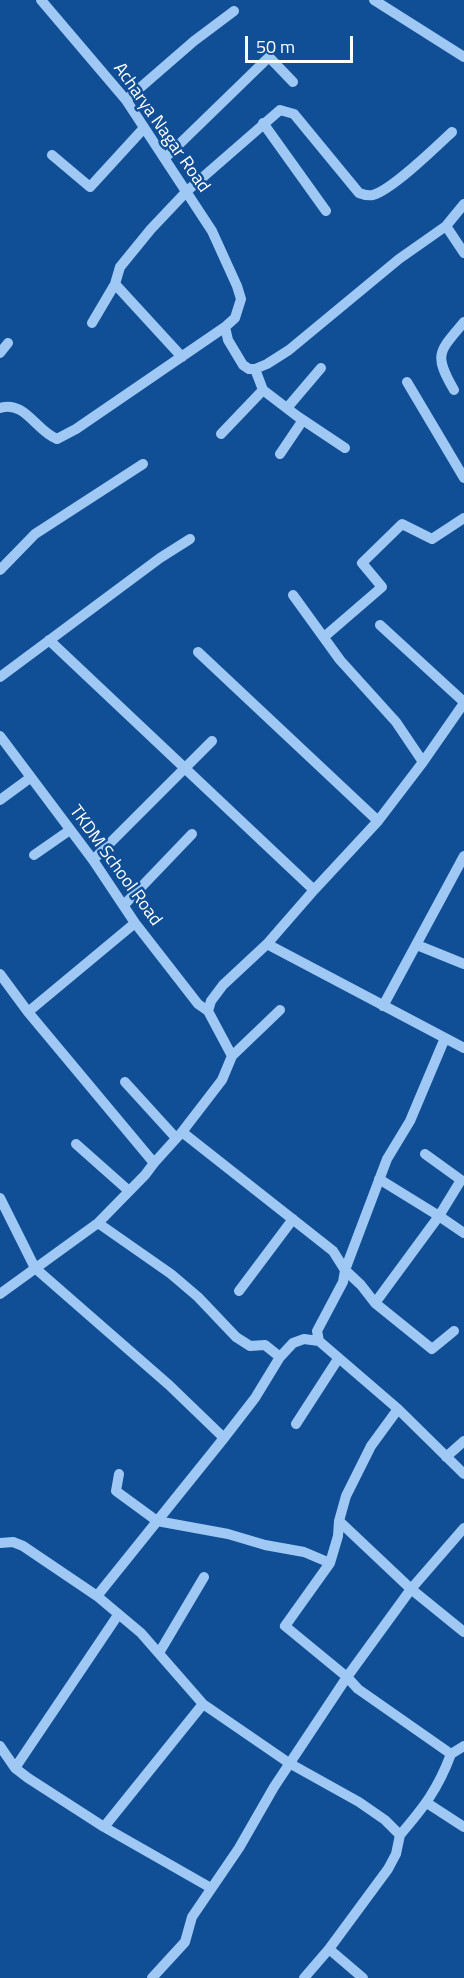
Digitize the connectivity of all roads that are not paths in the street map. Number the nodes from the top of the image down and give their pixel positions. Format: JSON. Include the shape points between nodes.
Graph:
{"nodes":[{"id":1,"x":41,"y":0,"type":"edge"},
{"id":2,"x":374,"y":0,"type":"edge"},
{"id":3,"x":234,"y":11,"type":"dead end"},
{"id":4,"x":464,"y":57,"type":"edge"},
{"id":5,"x":293,"y":82,"type":"dead end"},
{"id":6,"x":126,"y":100,"type":"junction"},
{"id":7,"x":263,"y":123,"type":"junction"},
{"id":8,"x":144,"y":128,"type":"junction"},
{"id":9,"x":452,"y":132,"type":"dead end"},
{"id":10,"x":52,"y":155,"type":"dead end"},
{"id":11,"x":165,"y":158,"type":"junction"},
{"id":12,"x":187,"y":191,"type":"junction"},
{"id":13,"x":464,"y":204,"type":"edge"},
{"id":14,"x":326,"y":211,"type":"dead end"},
{"id":15,"x":446,"y":226,"type":"junction"},
{"id":16,"x":464,"y":253,"type":"edge"},
{"id":17,"x":115,"y":284,"type":"junction"},
{"id":18,"x":464,"y":322,"type":"edge"},
{"id":19,"x":92,"y":323,"type":"dead end"},
{"id":20,"x":225,"y":327,"type":"junction"},
{"id":21,"x":9,"y":343,"type":"dead end"},
{"id":22,"x":0,"y":353,"type":"edge"},
{"id":23,"x":182,"y":357,"type":"junction"},
{"id":24,"x":321,"y":368,"type":"dead end"},
{"id":25,"x":255,"y":369,"type":"junction"},
{"id":26,"x":407,"y":382,"type":"dead end"},
{"id":27,"x":263,"y":390,"type":"junction"},
{"id":28,"x":454,"y":390,"type":"dead end"},
{"id":29,"x":0,"y":408,"type":"edge"},
{"id":30,"x":287,"y":408,"type":"junction"},
{"id":31,"x":303,"y":420,"type":"junction"},
{"id":32,"x":221,"y":434,"type":"dead end"},
{"id":33,"x":345,"y":448,"type":"dead end"},
{"id":34,"x":280,"y":454,"type":"dead end"},
{"id":35,"x":143,"y":464,"type":"dead end"},
{"id":36,"x":464,"y":478,"type":"edge"},
{"id":37,"x":464,"y":518,"type":"edge"},
{"id":38,"x":190,"y":539,"type":"dead end"},
{"id":39,"x":0,"y":570,"type":"edge"},
{"id":40,"x":293,"y":596,"type":"dead end"},
{"id":41,"x":380,"y":625,"type":"dead end"},
{"id":42,"x":324,"y":637,"type":"junction"},
{"id":43,"x":49,"y":640,"type":"junction"},
{"id":44,"x":198,"y":652,"type":"dead end"},
{"id":45,"x":0,"y":677,"type":"edge"},
{"id":46,"x":464,"y":703,"type":"edge"},
{"id":47,"x":0,"y":736,"type":"edge"},
{"id":48,"x":212,"y":741,"type":"dead end"},
{"id":49,"x":423,"y":762,"type":"junction"},
{"id":50,"x":185,"y":768,"type":"junction"},
{"id":51,"x":30,"y":778,"type":"junction"},
{"id":52,"x":0,"y":800,"type":"edge"},
{"id":53,"x":378,"y":821,"type":"junction"},
{"id":54,"x":70,"y":830,"type":"junction"},
{"id":55,"x":192,"y":834,"type":"dead end"},
{"id":56,"x":34,"y":855,"type":"dead end"},
{"id":57,"x":93,"y":860,"type":"junction"},
{"id":58,"x":463,"y":861,"type":"edge"},
{"id":59,"x":314,"y":890,"type":"junction"},
{"id":60,"x":124,"y":905,"type":"junction"},
{"id":61,"x":135,"y":923,"type":"junction"},
{"id":62,"x":267,"y":944,"type":"junction"},
{"id":63,"x":417,"y":945,"type":"junction"},
{"id":64,"x":464,"y":964,"type":"edge"},
{"id":65,"x":0,"y":974,"type":"edge"},
{"id":66,"x":383,"y":1006,"type":"junction"},
{"id":67,"x":280,"y":1010,"type":"dead end"},
{"id":68,"x":208,"y":1011,"type":"junction"},
{"id":69,"x":28,"y":1012,"type":"junction"},
{"id":70,"x":445,"y":1038,"type":"junction"},
{"id":71,"x":464,"y":1048,"type":"edge"},
{"id":72,"x":232,"y":1056,"type":"junction"},
{"id":73,"x":124,"y":1082,"type":"dead end"},
{"id":74,"x":179,"y":1135,"type":"junction"},
{"id":75,"x":76,"y":1144,"type":"dead end"},
{"id":76,"x":425,"y":1154,"type":"dead end"},
{"id":77,"x":154,"y":1163,"type":"junction"},
{"id":78,"x":379,"y":1179,"type":"junction"},
{"id":79,"x":129,"y":1191,"type":"junction"},
{"id":80,"x":0,"y":1198,"type":"edge"},
{"id":81,"x":439,"y":1216,"type":"junction"},
{"id":82,"x":294,"y":1220,"type":"junction"},
{"id":83,"x":98,"y":1223,"type":"junction"},
{"id":84,"x":464,"y":1233,"type":"edge"},
{"id":85,"x":35,"y":1268,"type":"junction"},
{"id":86,"x":345,"y":1270,"type":"junction"},
{"id":87,"x":2,"y":1289,"type":"edge"},
{"id":88,"x":239,"y":1291,"type":"dead end"},
{"id":89,"x":375,"y":1303,"type":"junction"},
{"id":90,"x":454,"y":1331,"type":"dead end"},
{"id":91,"x":319,"y":1341,"type":"junction"},
{"id":92,"x":280,"y":1357,"type":"junction"},
{"id":93,"x":338,"y":1359,"type":"junction"},
{"id":94,"x":398,"y":1409,"type":"junction"},
{"id":95,"x":296,"y":1424,"type":"dead end"},
{"id":96,"x":224,"y":1438,"type":"junction"},
{"id":97,"x":464,"y":1441,"type":"edge"},
{"id":98,"x":446,"y":1457,"type":"junction"},
{"id":99,"x":119,"y":1474,"type":"dead end"},
{"id":100,"x":464,"y":1474,"type":"edge"},
{"id":101,"x":157,"y":1521,"type":"junction"},
{"id":102,"x":339,"y":1521,"type":"junction"},
{"id":103,"x":464,"y":1528,"type":"edge"},
{"id":104,"x":0,"y":1543,"type":"edge"},
{"id":105,"x":330,"y":1563,"type":"junction"},
{"id":106,"x":204,"y":1577,"type":"dead end"},
{"id":107,"x":411,"y":1589,"type":"junction"},
{"id":108,"x":97,"y":1596,"type":"junction"},
{"id":109,"x":118,"y":1615,"type":"junction"},
{"id":110,"x":464,"y":1632,"type":"edge"},
{"id":111,"x":159,"y":1653,"type":"junction"},
{"id":112,"x":346,"y":1677,"type":"junction"},
{"id":113,"x":203,"y":1704,"type":"junction"},
{"id":114,"x":0,"y":1746,"type":"edge"},
{"id":115,"x":464,"y":1746,"type":"edge"},
{"id":116,"x":451,"y":1754,"type":"junction"},
{"id":117,"x":289,"y":1763,"type":"junction"},
{"id":118,"x":15,"y":1768,"type":"junction"},
{"id":119,"x":427,"y":1803,"type":"junction"},
{"id":120,"x":104,"y":1827,"type":"junction"},
{"id":121,"x":464,"y":1827,"type":"edge"},
{"id":122,"x":400,"y":1834,"type":"junction"},
{"id":123,"x":211,"y":1888,"type":"junction"},
{"id":124,"x":328,"y":1949,"type":"junction"},
{"id":125,"x":152,"y":1978,"type":"edge"},
{"id":126,"x":304,"y":1978,"type":"edge"},
{"id":127,"x":363,"y":1978,"type":"edge"}],
"edges":[{"from":1,"to":6,"type":"street","name":"Acharya Nagar Road"},
{"from":2,"to":4,"type":"street"},
{"from":3,"to":6,"type":"street"},
{"from":5,"to":11,"type":"street","via":[[269,57]]},
{"from":6,"to":8,"type":"street","name":"Acharya Nagar Road"},
{"from":7,"to":9,"type":"street","via":[[280,110],[294,114],[365,195],[379,193],[396,181]]},
{"from":7,"to":12,"type":"street"},
{"from":7,"to":14,"type":"street"},
{"from":8,"to":10,"type":"street","via":[[90,187]]},
{"from":8,"to":11,"type":"street","name":"Acharya Nagar Road"},
{"from":11,"to":12,"type":"street","name":"Acharya Nagar Road"},
{"from":12,"to":17,"type":"street","via":[[120,267]]},
{"from":12,"to":20,"type":"street","name":"Acharya Nagar Road","via":[[212,231],[237,286],[238,309]]},
{"from":13,"to":15,"type":"street"},
{"from":15,"to":16,"type":"street"},
{"from":15,"to":25,"type":"street","via":[[289,350]]},
{"from":17,"to":19,"type":"street"},
{"from":17,"to":23,"type":"street"},
{"from":18,"to":28,"type":"street","via":[[439,357]]},
{"from":20,"to":23,"type":"street"},
{"from":20,"to":25,"type":"street","via":[[243,365]]},
{"from":21,"to":22,"type":"street"},
{"from":23,"to":29,"type":"street","via":[[57,439],[48,436],[26,413],[13,406]]},
{"from":24,"to":30,"type":"street"},
{"from":25,"to":27,"type":"street"},
{"from":26,"to":36,"type":"street"},
{"from":27,"to":30,"type":"street"},
{"from":27,"to":32,"type":"street"},
{"from":30,"to":31,"type":"street"},
{"from":31,"to":33,"type":"street"},
{"from":31,"to":34,"type":"street"},
{"from":35,"to":39,"type":"street","via":[[35,534]]},
{"from":37,"to":42,"type":"street","via":[[432,539],[402,524],[362,563],[382,587]]},
{"from":38,"to":43,"type":"street"},
{"from":40,"to":42,"type":"street"},
{"from":41,"to":46,"type":"street"},
{"from":42,"to":49,"type":"street","via":[[396,722]]},
{"from":43,"to":45,"type":"street"},
{"from":43,"to":50,"type":"street"},
{"from":44,"to":53,"type":"street"},
{"from":46,"to":49,"type":"street"},
{"from":47,"to":51,"type":"street","name":"TKDM School Road"},
{"from":48,"to":50,"type":"street"},
{"from":49,"to":53,"type":"street"},
{"from":50,"to":57,"type":"street"},
{"from":50,"to":59,"type":"street"},
{"from":51,"to":52,"type":"street"},
{"from":51,"to":54,"type":"street","name":"TKDM School Road"},
{"from":53,"to":59,"type":"street"},
{"from":54,"to":56,"type":"street"},
{"from":54,"to":57,"type":"street","name":"TKDM School Road"},
{"from":55,"to":60,"type":"street"},
{"from":57,"to":60,"type":"street","name":"TKDM School Road"},
{"from":58,"to":63,"type":"street"},
{"from":59,"to":62,"type":"street"},
{"from":60,"to":61,"type":"street","name":"TKDM School Road"},
{"from":61,"to":68,"type":"street","name":"TKDM School Road","via":[[198,1004]]},
{"from":61,"to":69,"type":"street"},
{"from":62,"to":66,"type":"street"},
{"from":62,"to":68,"type":"street","via":[[223,985]]},
{"from":63,"to":64,"type":"street"},
{"from":63,"to":66,"type":"street"},
{"from":65,"to":69,"type":"street"},
{"from":66,"to":70,"type":"street"},
{"from":67,"to":72,"type":"street"},
{"from":68,"to":72,"type":"street","name":"TKDM School Road"},
{"from":69,"to":77,"type":"street"},
{"from":70,"to":71,"type":"street"},
{"from":70,"to":78,"type":"street","via":[[410,1121]]},
{"from":72,"to":74,"type":"street","via":[[222,1080]]},
{"from":73,"to":74,"type":"street"},
{"from":74,"to":77,"type":"street"},
{"from":74,"to":82,"type":"street"},
{"from":75,"to":79,"type":"street"},
{"from":76,"to":81,"type":"street","via":[[460,1180]]},
{"from":77,"to":79,"type":"street"},
{"from":78,"to":81,"type":"street"},
{"from":78,"to":86,"type":"street"},
{"from":79,"to":83,"type":"street"},
{"from":80,"to":85,"type":"street"},
{"from":81,"to":84,"type":"street"},
{"from":81,"to":89,"type":"street"},
{"from":82,"to":86,"type":"street","via":[[333,1251]]},
{"from":82,"to":88,"type":"street"},
{"from":83,"to":85,"type":"street"},
{"from":83,"to":92,"type":"street","via":[[171,1274],[236,1337],[249,1346],[265,1345]]},
{"from":85,"to":87,"type":"street"},
{"from":85,"to":96,"type":"street"},
{"from":86,"to":89,"type":"street"},
{"from":86,"to":91,"type":"street","via":[[343,1282],[317,1331]]},
{"from":89,"to":90,"type":"street","via":[[432,1349]]},
{"from":91,"to":92,"type":"street","via":[[304,1339],[292,1343]]},
{"from":91,"to":93,"type":"street"},
{"from":92,"to":96,"type":"street"},
{"from":93,"to":94,"type":"street"},
{"from":93,"to":95,"type":"street"},
{"from":94,"to":98,"type":"street"},
{"from":94,"to":102,"type":"street","via":[[357,1472]]},
{"from":96,"to":101,"type":"street"},
{"from":97,"to":98,"type":"street"},
{"from":98,"to":100,"type":"street"},
{"from":99,"to":101,"type":"street","via":[[116,1491]]},
{"from":101,"to":105,"type":"street","via":[[304,1552]]},
{"from":101,"to":108,"type":"street"},
{"from":102,"to":105,"type":"street"},
{"from":102,"to":107,"type":"street"},
{"from":103,"to":107,"type":"street"},
{"from":104,"to":108,"type":"street","via":[[23,1546]]},
{"from":105,"to":112,"type":"street","via":[[285,1626]]},
{"from":106,"to":111,"type":"street"},
{"from":107,"to":110,"type":"street"},
{"from":107,"to":112,"type":"street"},
{"from":108,"to":109,"type":"street"},
{"from":109,"to":111,"type":"street"},
{"from":109,"to":118,"type":"street"},
{"from":111,"to":113,"type":"street"},
{"from":112,"to":116,"type":"street"},
{"from":112,"to":117,"type":"street"},
{"from":113,"to":117,"type":"street"},
{"from":113,"to":120,"type":"street"},
{"from":114,"to":118,"type":"street"},
{"from":115,"to":116,"type":"street"},
{"from":116,"to":119,"type":"street"},
{"from":117,"to":122,"type":"street","via":[[358,1802]]},
{"from":117,"to":123,"type":"street"},
{"from":118,"to":120,"type":"street"},
{"from":119,"to":121,"type":"street"},
{"from":119,"to":122,"type":"street"},
{"from":120,"to":123,"type":"street"},
{"from":122,"to":124,"type":"street","via":[[388,1869]]},
{"from":123,"to":125,"type":"street","via":[[192,1917],[185,1942]]},
{"from":124,"to":126,"type":"street"},
{"from":124,"to":127,"type":"street"}]}
